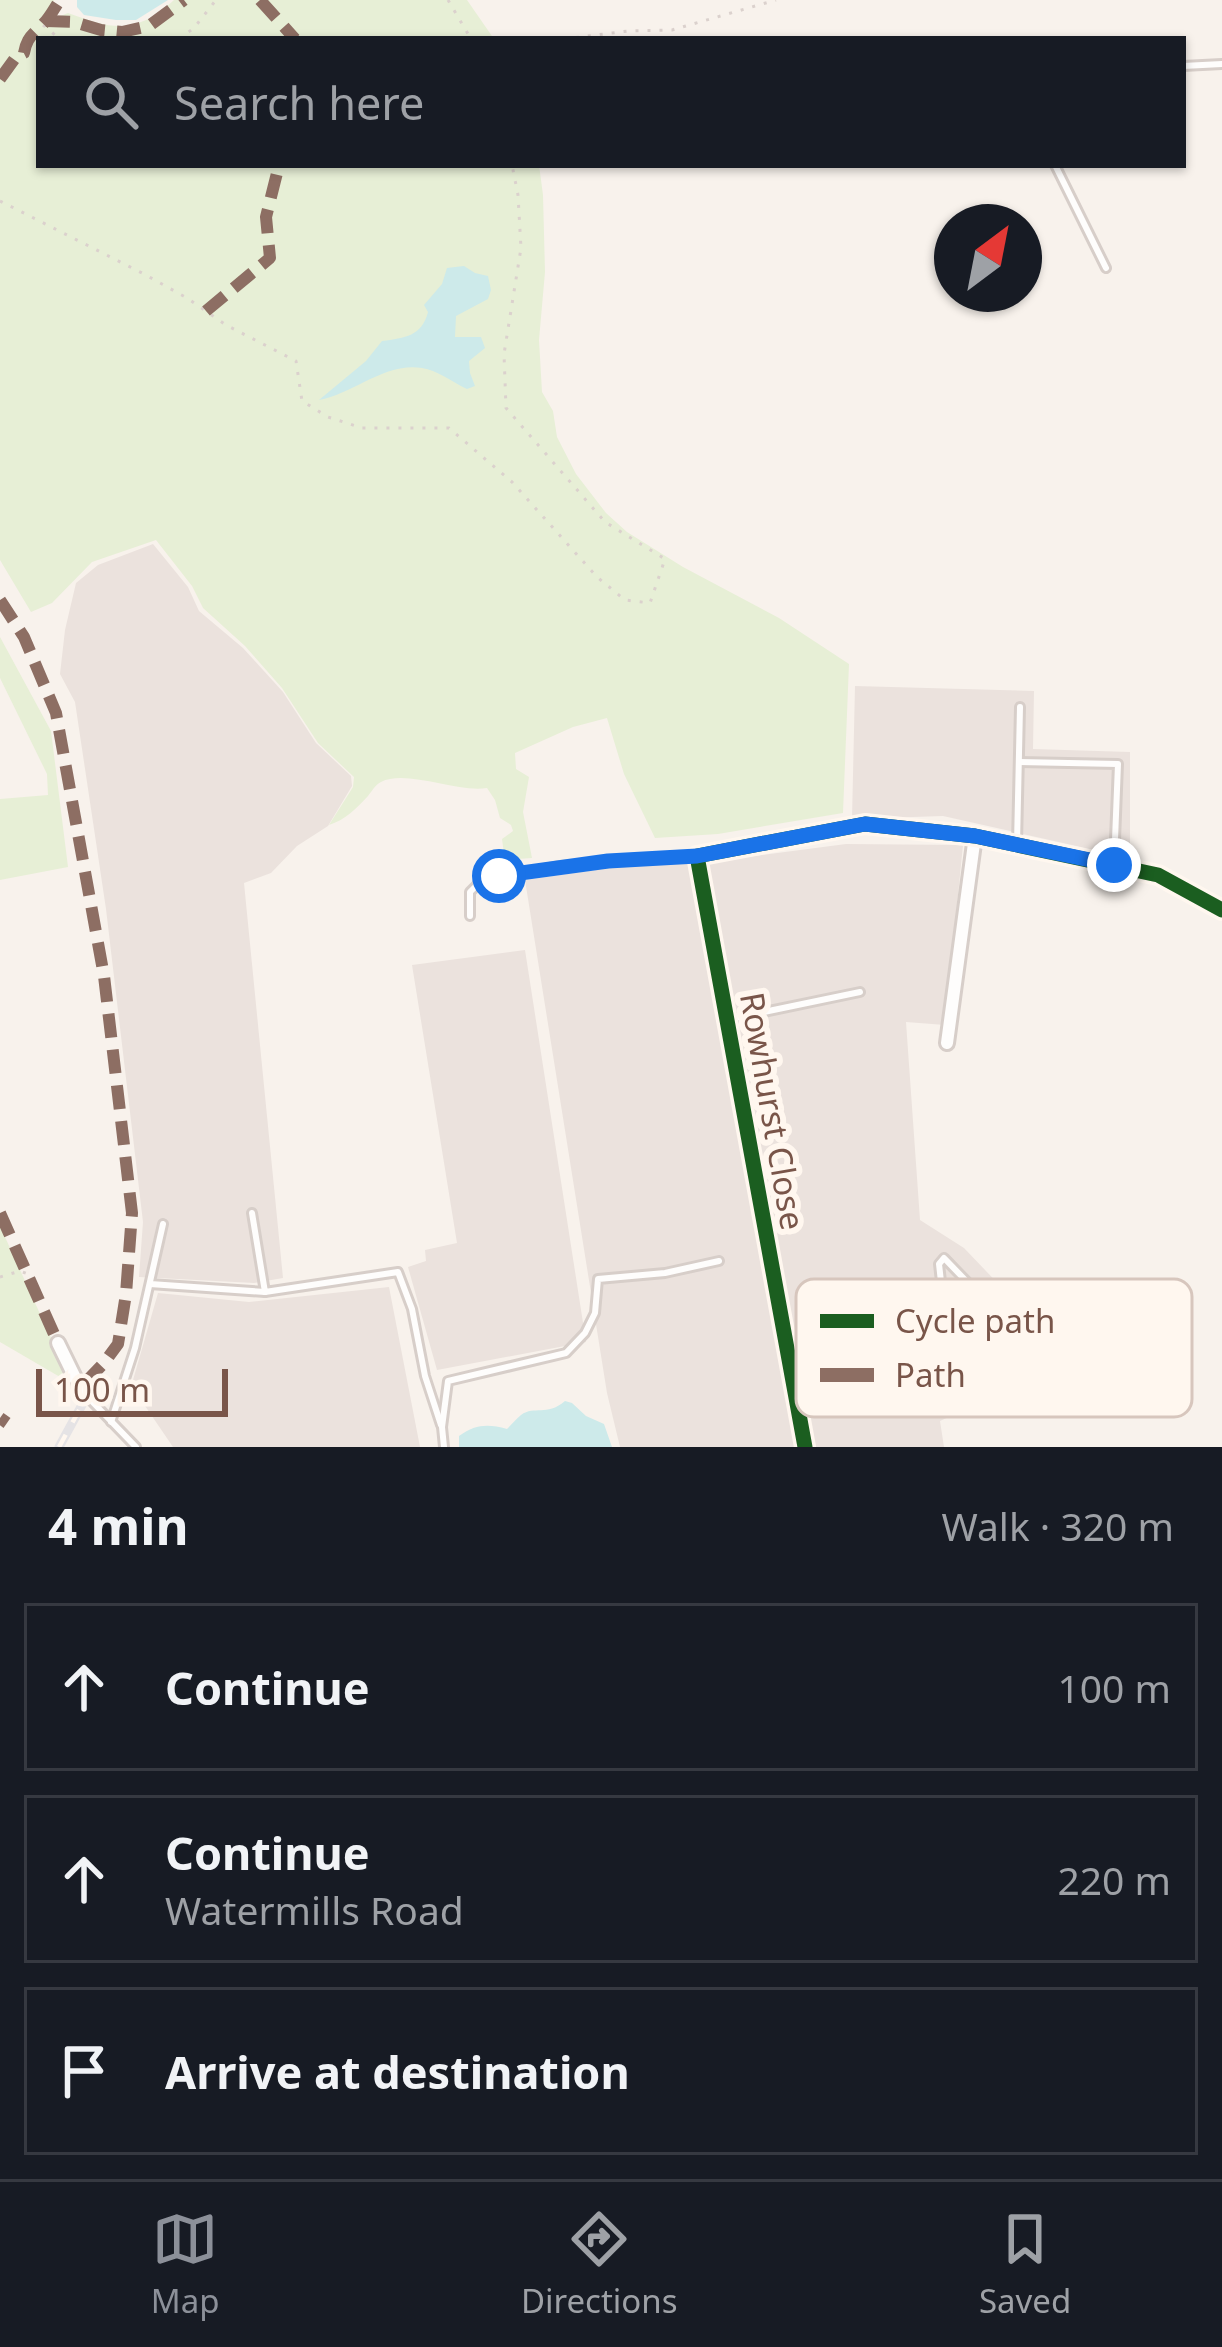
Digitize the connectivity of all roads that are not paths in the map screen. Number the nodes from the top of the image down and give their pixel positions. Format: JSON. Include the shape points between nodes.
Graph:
{"nodes":[{"id":1,"x":1222,"y":64,"type":"edge"},
{"id":2,"x":1186,"y":66,"type":"edge"},
{"id":3,"x":1056,"y":168,"type":"edge"},
{"id":4,"x":1106,"y":268,"type":"dead end"},
{"id":5,"x":1020,"y":706,"type":"dead end"},
{"id":6,"x":1019,"y":762,"type":"junction"},
{"id":7,"x":975,"y":836,"type":"junction"},
{"id":8,"x":1017,"y":844,"type":"junction"},
{"id":9,"x":697,"y":856,"type":"junction"},
{"id":10,"x":1114,"y":865,"type":"junction"},
{"id":11,"x":1222,"y":910,"type":"edge"},
{"id":12,"x":470,"y":916,"type":"dead end"},
{"id":13,"x":860,"y":992,"type":"dead end"},
{"id":14,"x":726,"y":1019,"type":"junction"},
{"id":15,"x":947,"y":1043,"type":"dead end"},
{"id":16,"x":252,"y":1213,"type":"dead end"},
{"id":17,"x":163,"y":1224,"type":"dead end"},
{"id":18,"x":719,"y":1262,"type":"dead end"},
{"id":19,"x":941,"y":1279,"type":"edge"},
{"id":20,"x":964,"y":1279,"type":"edge"},
{"id":21,"x":150,"y":1284,"type":"junction"},
{"id":22,"x":266,"y":1292,"type":"junction"},
{"id":23,"x":58,"y":1342,"type":"dead end"},
{"id":24,"x":796,"y":1357,"type":"edge"},
{"id":25,"x":787,"y":1358,"type":"junction"},
{"id":26,"x":80,"y":1388,"type":"joint"},
{"id":27,"x":796,"y":1402,"type":"edge"},
{"id":28,"x":799,"y":1417,"type":"edge"},
{"id":29,"x":111,"y":1422,"type":"junction"},
{"id":30,"x":442,"y":1427,"type":"junction"},
{"id":31,"x":136,"y":1447,"type":"edge"},
{"id":32,"x":444,"y":1447,"type":"edge"},
{"id":33,"x":805,"y":1447,"type":"edge"}],
"edges":[{"from":1,"to":2,"type":"lane"},
{"from":3,"to":4,"type":"lane"},
{"from":5,"to":6,"type":"lane"},
{"from":6,"to":8,"type":"lane"},
{"from":6,"to":10,"type":"lane","via":[[1118,764]]},
{"from":7,"to":8,"type":"street"},
{"from":7,"to":9,"type":"street","via":[[865,824]]},
{"from":7,"to":15,"type":"street"},
{"from":8,"to":10,"type":"street"},
{"from":9,"to":12,"type":"lane","via":[[489,878],[470,892]]},
{"from":9,"to":14,"type":"street","name":"Rowhurst Close"},
{"from":10,"to":11,"type":"street","via":[[1158,875]]},
{"from":13,"to":14,"type":"lane"},
{"from":14,"to":25,"type":"street","name":"Rowhurst Close"},
{"from":16,"to":22,"type":"lane"},
{"from":17,"to":21,"type":"lane"},
{"from":18,"to":30,"type":"lane","via":[[598,1279],[595,1313],[566,1353],[448,1381]]},
{"from":19,"to":20,"type":"lane","via":[[944,1258]]},
{"from":21,"to":22,"type":"lane"},
{"from":21,"to":29,"type":"lane"},
{"from":22,"to":30,"type":"lane","via":[[398,1272]]},
{"from":23,"to":26,"type":"street"},
{"from":24,"to":25,"type":"lane"},
{"from":25,"to":27,"type":"street","name":"Rowhurst Close"},
{"from":26,"to":29,"type":"lane"},
{"from":28,"to":33,"type":"street","name":"Rowhurst Close"},
{"from":29,"to":31,"type":"lane"},
{"from":30,"to":32,"type":"lane"}]}
